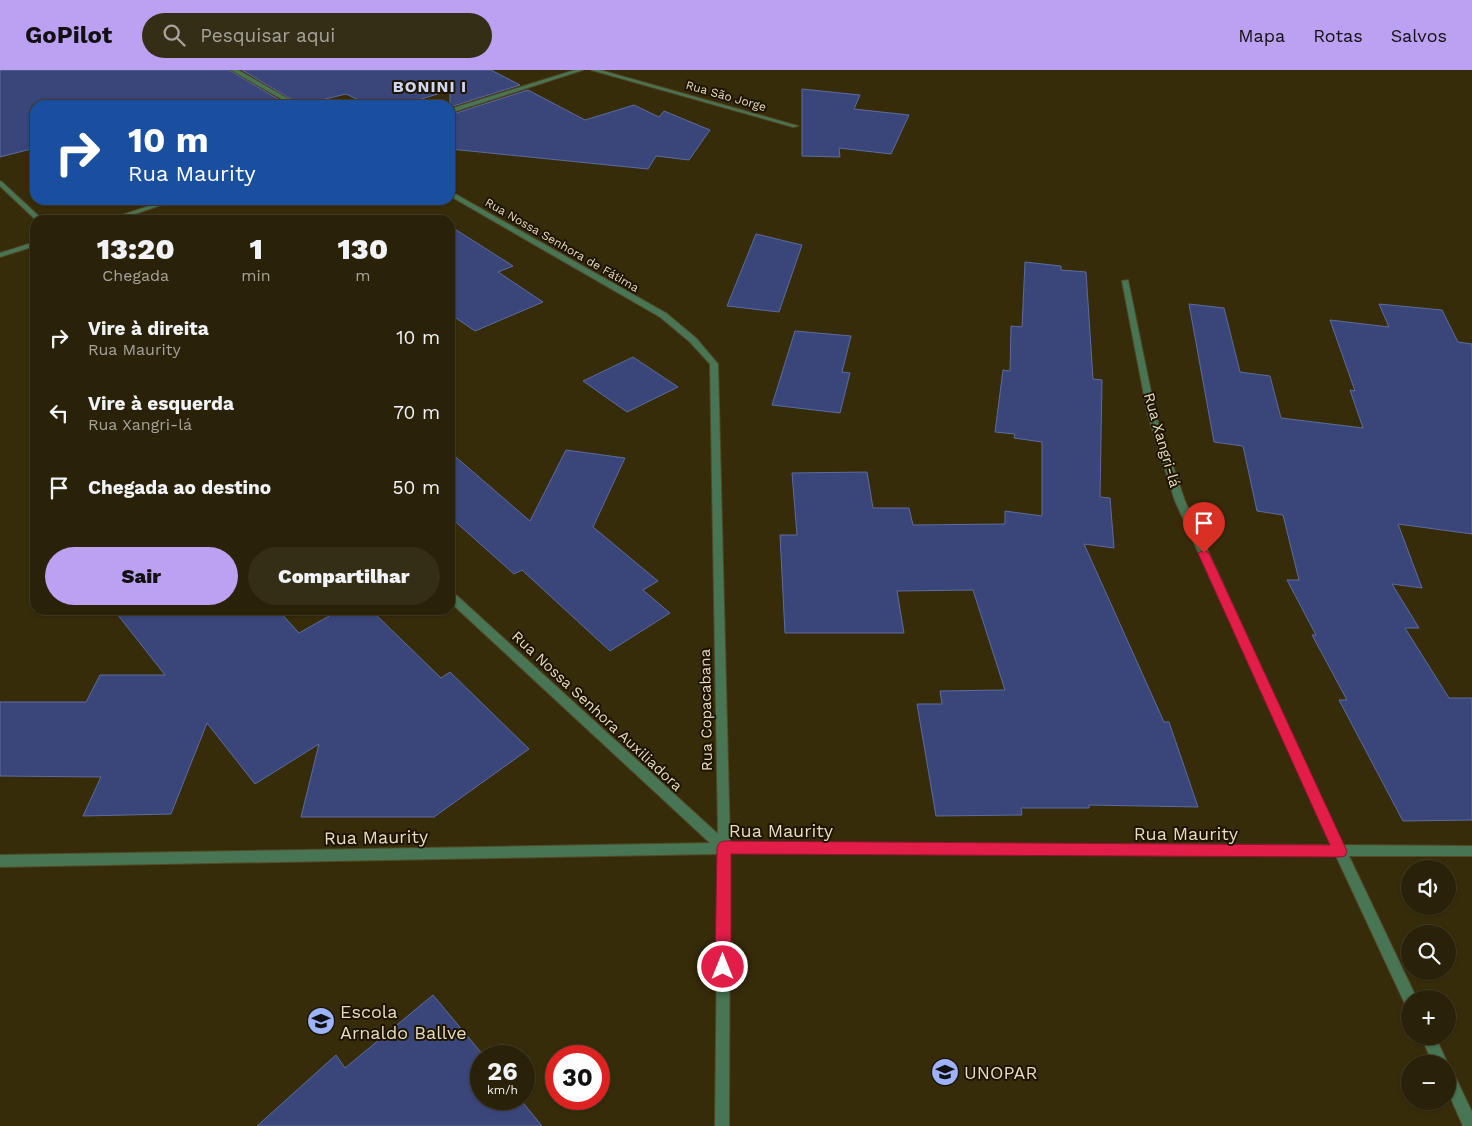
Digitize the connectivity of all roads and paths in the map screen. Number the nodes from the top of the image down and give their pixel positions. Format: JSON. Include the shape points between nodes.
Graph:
{"nodes":[{"id":1,"x":234,"y":70,"type":"edge"},
{"id":2,"x":580,"y":70,"type":"edge"},
{"id":3,"x":594,"y":70,"type":"edge"},
{"id":4,"x":287,"y":100,"type":"edge"},
{"id":5,"x":455,"y":109,"type":"edge"},
{"id":6,"x":795,"y":126,"type":"dead end"},
{"id":7,"x":0,"y":183,"type":"edge"},
{"id":8,"x":455,"y":196,"type":"edge"},
{"id":9,"x":157,"y":205,"type":"edge"},
{"id":10,"x":35,"y":215,"type":"edge"},
{"id":11,"x":126,"y":215,"type":"edge"},
{"id":12,"x":30,"y":246,"type":"edge"},
{"id":13,"x":0,"y":255,"type":"edge"},
{"id":14,"x":1126,"y":282,"type":"dead end"},
{"id":15,"x":663,"y":315,"type":"joint"},
{"id":16,"x":455,"y":601,"type":"edge"},
{"id":17,"x":724,"y":848,"type":"junction"},
{"id":18,"x":1340,"y":851,"type":"junction"},
{"id":19,"x":1472,"y":851,"type":"edge"},
{"id":20,"x":0,"y":861,"type":"edge"},
{"id":21,"x":1406,"y":990,"type":"edge"},
{"id":22,"x":1456,"y":1094,"type":"edge"},
{"id":23,"x":722,"y":1126,"type":"edge"},
{"id":24,"x":1471,"y":1126,"type":"edge"}],
"edges":[{"from":1,"to":4,"type":"street"},
{"from":2,"to":5,"type":"street"},
{"from":3,"to":6,"type":"street","name":"Rua São Jorge"},
{"from":7,"to":10,"type":"street"},
{"from":8,"to":15,"type":"street","name":"Rua Nossa Senhora de Fátima"},
{"from":9,"to":11,"type":"street"},
{"from":12,"to":13,"type":"street"},
{"from":14,"to":18,"type":"street","name":"Rua Xangri-lá","via":[[1152,416],[1180,501]]},
{"from":15,"to":17,"type":"street","name":"Rua Copacabana","via":[[693,340],[714,364]]},
{"from":16,"to":17,"type":"street","name":"Rua Nossa Senhora Auxiliadora"},
{"from":17,"to":18,"type":"street","name":"Rua Maurity"},
{"from":17,"to":20,"type":"street","name":"Rua Maurity"},
{"from":17,"to":23,"type":"street","name":"Rua Copacabana"},
{"from":18,"to":19,"type":"street","name":"Rua Maurity"},
{"from":18,"to":21,"type":"street","name":"Rua Xangri-lá"},
{"from":22,"to":24,"type":"street"}]}
